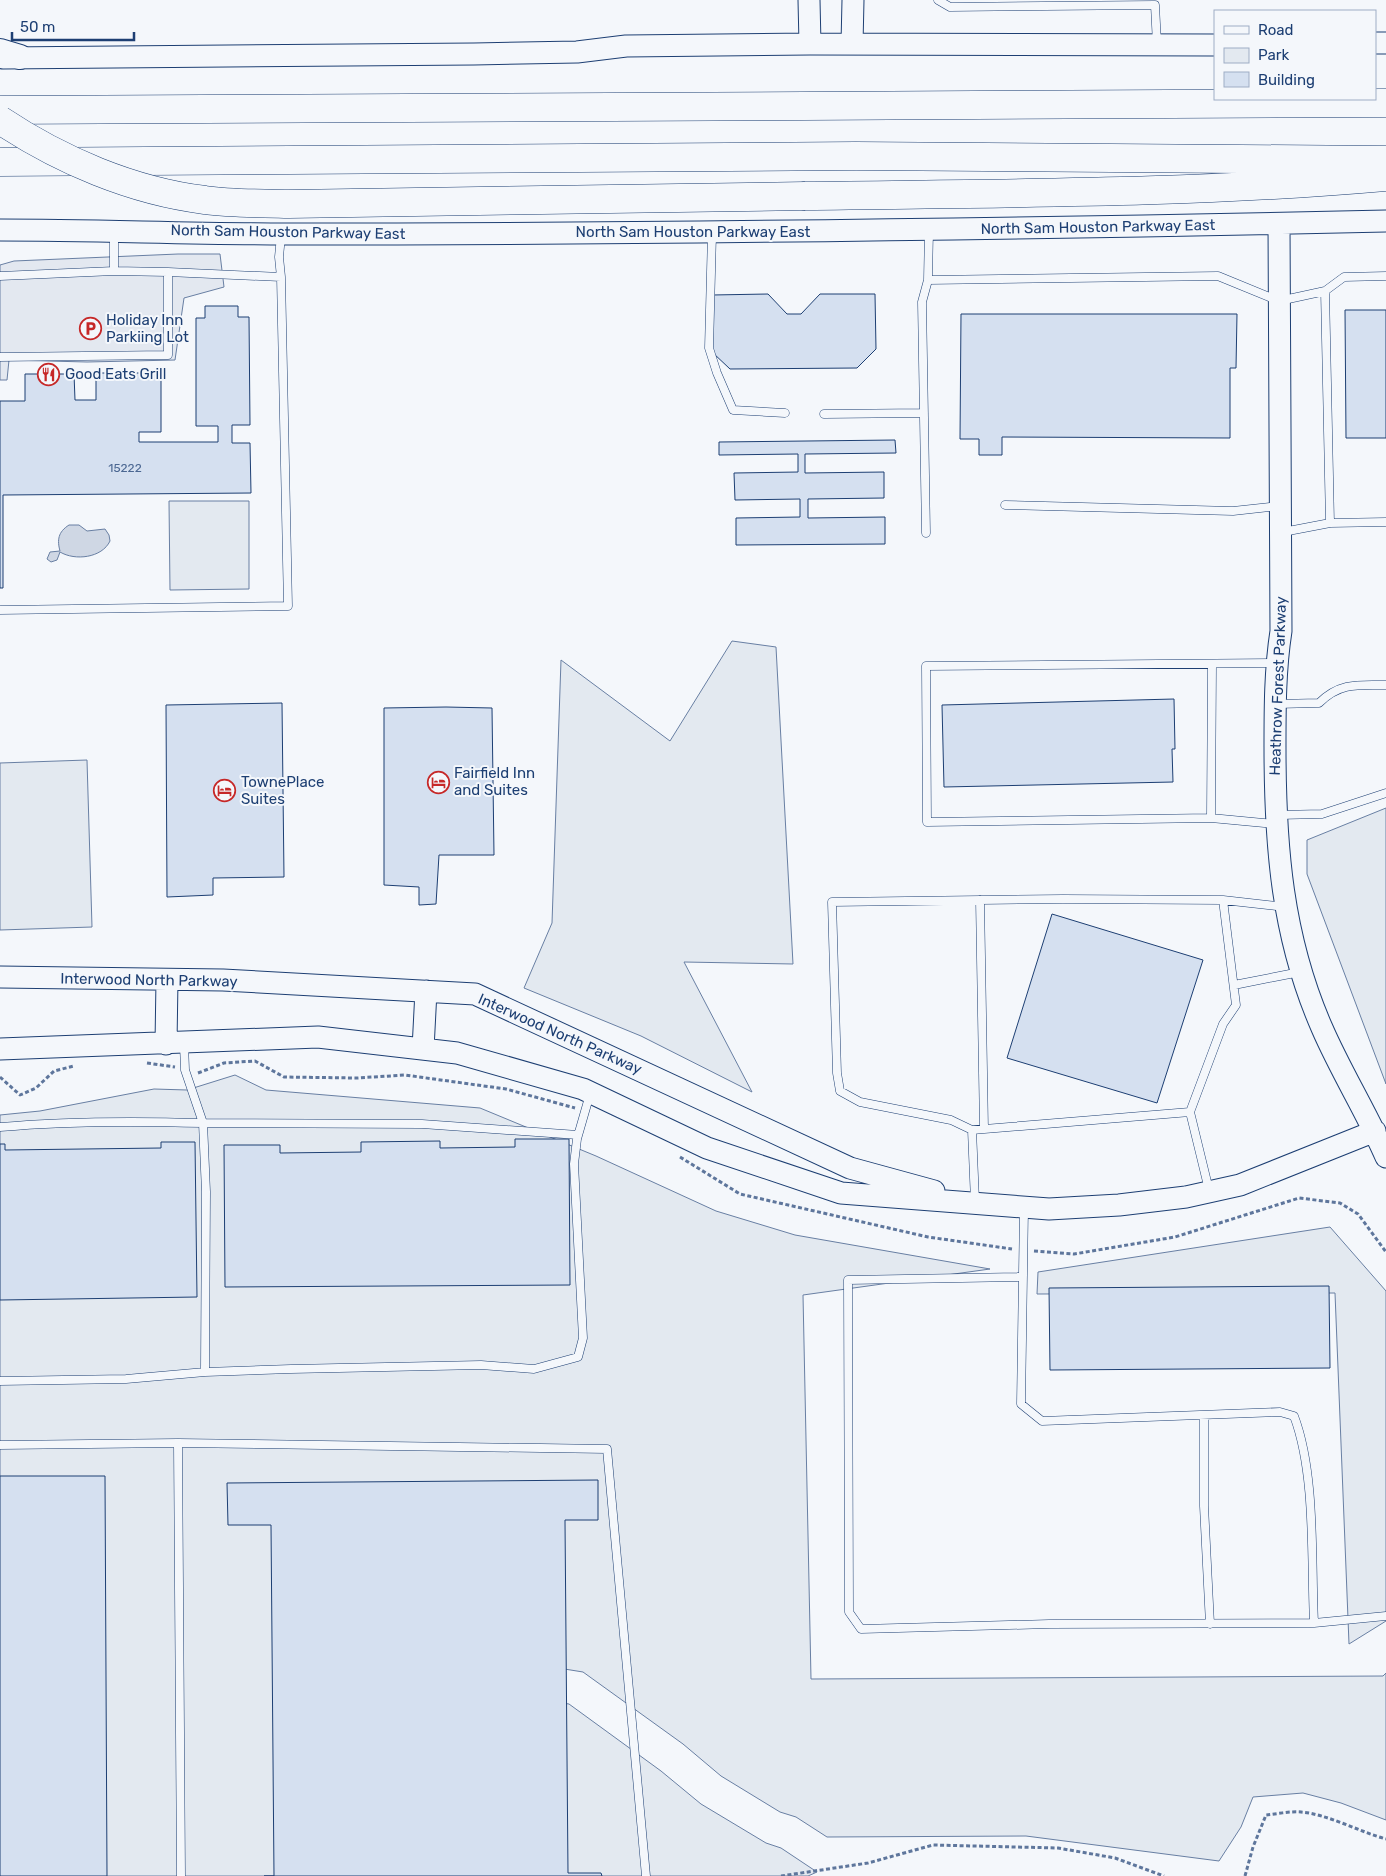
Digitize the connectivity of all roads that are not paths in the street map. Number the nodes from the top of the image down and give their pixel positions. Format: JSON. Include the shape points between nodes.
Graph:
{"nodes":[{"id":1,"x":809,"y":0,"type":"edge"},
{"id":2,"x":852,"y":0,"type":"edge"},
{"id":3,"x":938,"y":0,"type":"edge"},
{"id":4,"x":810,"y":44,"type":"junction"},
{"id":5,"x":852,"y":44,"type":"junction"},
{"id":6,"x":1214,"y":45,"type":"edge"},
{"id":7,"x":1157,"y":46,"type":"junction"},
{"id":8,"x":7,"y":55,"type":"edge"},
{"id":9,"x":1386,"y":103,"type":"edge"},
{"id":10,"x":0,"y":110,"type":"edge"},
{"id":11,"x":0,"y":120,"type":"edge"},
{"id":12,"x":1386,"y":160,"type":"edge"},
{"id":13,"x":0,"y":162,"type":"edge"},
{"id":14,"x":1386,"y":177,"type":"edge"},
{"id":15,"x":1386,"y":222,"type":"edge"},
{"id":16,"x":1279,"y":224,"type":"junction"},
{"id":17,"x":0,"y":230,"type":"edge"},
{"id":18,"x":114,"y":230,"type":"junction"},
{"id":19,"x":929,"y":230,"type":"junction"},
{"id":20,"x":712,"y":232,"type":"junction"},
{"id":21,"x":281,"y":234,"type":"junction"},
{"id":22,"x":114,"y":271,"type":"junction"},
{"id":23,"x":168,"y":272,"type":"junction"},
{"id":24,"x":0,"y":276,"type":"edge"},
{"id":25,"x":1386,"y":276,"type":"edge"},
{"id":26,"x":281,"y":277,"type":"junction"},
{"id":27,"x":928,"y":280,"type":"junction"},
{"id":28,"x":1325,"y":291,"type":"junction"},
{"id":29,"x":1279,"y":301,"type":"junction"},
{"id":30,"x":0,"y":357,"type":"edge"},
{"id":31,"x":785,"y":412,"type":"dead end"},
{"id":32,"x":924,"y":413,"type":"junction"},
{"id":33,"x":824,"y":414,"type":"dead end"},
{"id":34,"x":1005,"y":505,"type":"dead end"},
{"id":35,"x":1280,"y":506,"type":"junction"},
{"id":36,"x":1386,"y":522,"type":"edge"},
{"id":37,"x":1330,"y":523,"type":"junction"},
{"id":38,"x":1280,"y":532,"type":"junction"},
{"id":39,"x":926,"y":533,"type":"dead end"},
{"id":40,"x":0,"y":610,"type":"edge"},
{"id":41,"x":1276,"y":663,"type":"junction"},
{"id":42,"x":1212,"y":665,"type":"junction"},
{"id":43,"x":1386,"y":685,"type":"edge"},
{"id":44,"x":1275,"y":704,"type":"junction"},
{"id":45,"x":1386,"y":793,"type":"edge"},
{"id":46,"x":1211,"y":818,"type":"junction"},
{"id":47,"x":1276,"y":820,"type":"junction"},
{"id":48,"x":980,"y":900,"type":"junction"},
{"id":49,"x":1223,"y":900,"type":"junction"},
{"id":50,"x":1285,"y":907,"type":"junction"},
{"id":51,"x":1302,"y":971,"type":"junction"},
{"id":52,"x":0,"y":977,"type":"edge"},
{"id":53,"x":167,"y":980,"type":"junction"},
{"id":54,"x":1234,"y":985,"type":"junction"},
{"id":55,"x":426,"y":991,"type":"junction"},
{"id":56,"x":175,"y":1044,"type":"junction"},
{"id":57,"x":423,"y":1049,"type":"junction"},
{"id":58,"x":0,"y":1050,"type":"edge"},
{"id":59,"x":590,"y":1092,"type":"junction"},
{"id":60,"x":1190,"y":1112,"type":"junction"},
{"id":61,"x":202,"y":1123,"type":"junction"},
{"id":62,"x":0,"y":1127,"type":"edge"},
{"id":63,"x":984,"y":1129,"type":"junction"},
{"id":64,"x":972,"y":1130,"type":"junction"},
{"id":65,"x":1374,"y":1131,"type":"junction"},
{"id":66,"x":578,"y":1135,"type":"junction"},
{"id":67,"x":1386,"y":1157,"type":"edge"},
{"id":68,"x":1209,"y":1192,"type":"junction"},
{"id":69,"x":975,"y":1204,"type":"junction"},
{"id":70,"x":1024,"y":1207,"type":"junction"},
{"id":71,"x":1022,"y":1277,"type":"junction"},
{"id":72,"x":205,"y":1372,"type":"junction"},
{"id":73,"x":0,"y":1381,"type":"edge"},
{"id":74,"x":1204,"y":1415,"type":"junction"},
{"id":75,"x":178,"y":1443,"type":"junction"},
{"id":76,"x":0,"y":1444,"type":"edge"},
{"id":77,"x":1386,"y":1616,"type":"edge"},
{"id":78,"x":1314,"y":1623,"type":"junction"},
{"id":79,"x":1210,"y":1624,"type":"junction"},
{"id":80,"x":181,"y":1876,"type":"edge"},
{"id":81,"x":646,"y":1876,"type":"edge"}],
"edges":[{"from":1,"to":4,"type":"street"},
{"from":2,"to":5,"type":"street"},
{"from":3,"to":7,"type":"lane","via":[[950,7],[1155,5]]},
{"from":4,"to":5,"type":"street"},
{"from":4,"to":8,"type":"street","via":[[626,46],[577,52],[483,54]]},
{"from":5,"to":7,"type":"street"},
{"from":6,"to":7,"type":"street"},
{"from":9,"to":10,"type":"highway"},
{"from":11,"to":14,"type":"highway","bridge":true,"via":[[29,140],[104,174],[152,189],[205,200],[289,204],[1073,192],[1307,184]]},
{"from":12,"to":13,"type":"highway","via":[[856,156]]},
{"from":15,"to":16,"type":"street","name":"North Sam Houston Parkway East"},
{"from":16,"to":19,"type":"street","name":"North Sam Houston Parkway East"},
{"from":16,"to":29,"type":"street","name":"Heathrow Forest Parkway"},
{"from":17,"to":18,"type":"street","name":"North Sam Houston Parkway East"},
{"from":18,"to":21,"type":"street","name":"North Sam Houston Parkway East"},
{"from":18,"to":22,"type":"lane"},
{"from":19,"to":20,"type":"street","name":"North Sam Houston Parkway East"},
{"from":19,"to":27,"type":"lane"},
{"from":20,"to":21,"type":"street","name":"North Sam Houston Parkway East"},
{"from":20,"to":31,"type":"lane","via":[[709,348],[727,400],[733,410]]},
{"from":21,"to":26,"type":"lane"},
{"from":22,"to":23,"type":"lane"},
{"from":22,"to":24,"type":"lane"},
{"from":23,"to":26,"type":"lane"},
{"from":23,"to":30,"type":"lane","via":[[168,354]]},
{"from":25,"to":28,"type":"lane","via":[[1344,277]]},
{"from":26,"to":40,"type":"lane","via":[[288,606]]},
{"from":27,"to":29,"type":"lane","via":[[1218,276]]},
{"from":27,"to":32,"type":"lane","via":[[922,302]]},
{"from":28,"to":29,"type":"lane"},
{"from":28,"to":37,"type":"lane"},
{"from":29,"to":35,"type":"street","name":"Heathrow Forest Parkway"},
{"from":32,"to":33,"type":"lane"},
{"from":32,"to":39,"type":"lane"},
{"from":34,"to":35,"type":"lane","via":[[1233,511]]},
{"from":35,"to":38,"type":"street","name":"Heathrow Forest Parkway"},
{"from":36,"to":37,"type":"lane"},
{"from":37,"to":38,"type":"lane"},
{"from":38,"to":41,"type":"street","name":"Heathrow Forest Parkway","via":[[1281,631]]},
{"from":41,"to":42,"type":"lane"},
{"from":41,"to":44,"type":"street","name":"Heathrow Forest Parkway"},
{"from":42,"to":46,"type":"lane"},
{"from":42,"to":46,"type":"lane","via":[[926,666],[927,822]]},
{"from":43,"to":44,"type":"lane","via":[[1350,685],[1327,694],[1319,703]]},
{"from":44,"to":47,"type":"street","name":"Heathrow Forest Parkway"},
{"from":45,"to":47,"type":"lane","via":[[1322,814]]},
{"from":46,"to":47,"type":"lane"},
{"from":47,"to":50,"type":"street","name":"Heathrow Forest Parkway"},
{"from":48,"to":49,"type":"lane"},
{"from":48,"to":63,"type":"lane"},
{"from":48,"to":64,"type":"lane","via":[[832,902],[840,1091],[860,1102],[951,1120]]},
{"from":49,"to":50,"type":"lane"},
{"from":49,"to":54,"type":"lane"},
{"from":50,"to":51,"type":"street","name":"Heathrow Forest Parkway","via":[[1293,949]]},
{"from":51,"to":54,"type":"lane"},
{"from":51,"to":65,"type":"street","name":"Heathrow Forest Parkway","via":[[1322,1028]]},
{"from":52,"to":53,"type":"street","name":"Interwood North Parkway"},
{"from":53,"to":55,"type":"street","name":"Interwood North Parkway"},
{"from":53,"to":56,"type":"street"},
{"from":54,"to":60,"type":"lane","via":[[1236,1005],[1223,1024]]},
{"from":55,"to":57,"type":"street"},
{"from":55,"to":69,"type":"street","name":"Interwood North Parkway","via":[[475,994],[850,1168]]},
{"from":56,"to":57,"type":"street","name":"Interwood North Parkway","via":[[318,1037]]},
{"from":56,"to":58,"type":"street","name":"Interwood North Parkway"},
{"from":56,"to":61,"type":"lane"},
{"from":57,"to":59,"type":"street","name":"Interwood North Parkway","via":[[457,1053]]},
{"from":59,"to":66,"type":"lane"},
{"from":59,"to":69,"type":"street","name":"Interwood North Parkway","via":[[707,1148],[841,1193]]},
{"from":60,"to":63,"type":"lane"},
{"from":60,"to":68,"type":"lane"},
{"from":61,"to":62,"type":"lane"},
{"from":61,"to":66,"type":"lane","via":[[422,1124]]},
{"from":61,"to":72,"type":"lane","via":[[206,1192]]},
{"from":63,"to":64,"type":"lane"},
{"from":64,"to":69,"type":"lane"},
{"from":65,"to":67,"type":"street","name":"Heathrow Forest Parkway"},
{"from":65,"to":68,"type":"street","name":"Interwood North Parkway","via":[[1240,1185]]},
{"from":66,"to":72,"type":"lane","via":[[574,1164],[582,1338],[578,1357],[534,1369],[481,1366]]},
{"from":68,"to":70,"type":"street","name":"Interwood North Parkway","via":[[1119,1205],[1049,1209]]},
{"from":69,"to":70,"type":"street","name":"Interwood North Parkway"},
{"from":70,"to":71,"type":"lane"},
{"from":71,"to":74,"type":"lane","via":[[1021,1404],[1042,1420]]},
{"from":71,"to":79,"type":"lane","via":[[848,1280],[849,1612],[861,1629]]},
{"from":72,"to":73,"type":"lane","via":[[126,1379]]},
{"from":74,"to":78,"type":"lane","via":[[1280,1412],[1294,1416],[1302,1437],[1308,1477]]},
{"from":74,"to":79,"type":"lane","via":[[1204,1506]]},
{"from":75,"to":76,"type":"lane"},
{"from":75,"to":80,"type":"lane"},
{"from":75,"to":81,"type":"lane","via":[[607,1449]]},
{"from":77,"to":78,"type":"lane"},
{"from":78,"to":79,"type":"lane"}]}
